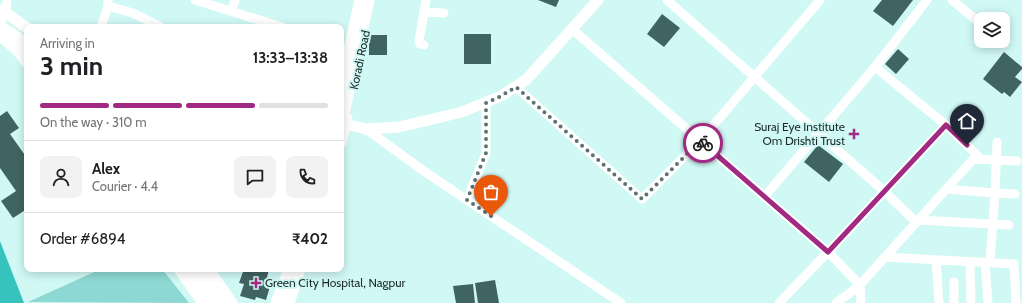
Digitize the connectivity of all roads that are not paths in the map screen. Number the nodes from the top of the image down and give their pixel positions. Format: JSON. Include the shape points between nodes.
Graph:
{"nodes":[{"id":1,"x":7,"y":0,"type":"edge"},
{"id":2,"x":195,"y":0,"type":"edge"},
{"id":3,"x":235,"y":0,"type":"edge"},
{"id":4,"x":360,"y":0,"type":"edge"},
{"id":5,"x":364,"y":0,"type":"edge"},
{"id":6,"x":368,"y":0,"type":"edge"},
{"id":7,"x":372,"y":0,"type":"edge"},
{"id":8,"x":426,"y":0,"type":"edge"},
{"id":9,"x":598,"y":0,"type":"edge"},
{"id":10,"x":667,"y":0,"type":"edge"},
{"id":11,"x":820,"y":0,"type":"edge"},
{"id":12,"x":927,"y":0,"type":"edge"},
{"id":13,"x":952,"y":0,"type":"edge"},
{"id":14,"x":108,"y":3,"type":"edge"},
{"id":15,"x":231,"y":11,"type":"junction"},
{"id":16,"x":424,"y":12,"type":"junction"},
{"id":17,"x":444,"y":13,"type":"dead end"},
{"id":18,"x":2,"y":14,"type":"edge"},
{"id":19,"x":974,"y":18,"type":"edge"},
{"id":20,"x":0,"y":23,"type":"edge"},
{"id":21,"x":102,"y":24,"type":"edge"},
{"id":22,"x":155,"y":24,"type":"edge"},
{"id":23,"x":272,"y":24,"type":"edge"},
{"id":24,"x":24,"y":26,"type":"edge"},
{"id":25,"x":0,"y":27,"type":"edge"},
{"id":26,"x":572,"y":29,"type":"junction"},
{"id":27,"x":0,"y":36,"type":"edge"},
{"id":28,"x":24,"y":37,"type":"edge"},
{"id":29,"x":24,"y":45,"type":"edge"},
{"id":30,"x":424,"y":45,"type":"dead end"},
{"id":31,"x":345,"y":48,"type":"edge"},
{"id":32,"x":362,"y":53,"type":"junction"},
{"id":33,"x":24,"y":59,"type":"edge"},
{"id":34,"x":875,"y":67,"type":"junction"},
{"id":35,"x":754,"y":77,"type":"junction"},
{"id":36,"x":516,"y":87,"type":"junction"},
{"id":37,"x":344,"y":94,"type":"edge"},
{"id":38,"x":486,"y":103,"type":"junction"},
{"id":39,"x":344,"y":121,"type":"edge"},
{"id":40,"x":344,"y":123,"type":"edge"},
{"id":41,"x":946,"y":125,"type":"junction"},
{"id":42,"x":366,"y":128,"type":"junction"},
{"id":43,"x":344,"y":131,"type":"edge"},
{"id":44,"x":818,"y":133,"type":"junction"},
{"id":45,"x":700,"y":141,"type":"junction"},
{"id":46,"x":997,"y":142,"type":"dead end"},
{"id":47,"x":974,"y":159,"type":"junction"},
{"id":48,"x":997,"y":160,"type":"junction"},
{"id":49,"x":1017,"y":162,"type":"dead end"},
{"id":50,"x":946,"y":189,"type":"junction"},
{"id":51,"x":884,"y":191,"type":"junction"},
{"id":52,"x":995,"y":193,"type":"junction"},
{"id":53,"x":1015,"y":194,"type":"dead end"},
{"id":54,"x":764,"y":197,"type":"junction"},
{"id":55,"x":467,"y":200,"type":"junction"},
{"id":56,"x":917,"y":221,"type":"junction"},
{"id":57,"x":993,"y":224,"type":"junction"},
{"id":58,"x":1009,"y":225,"type":"dead end"},
{"id":59,"x":828,"y":252,"type":"junction"},
{"id":60,"x":885,"y":257,"type":"junction"},
{"id":61,"x":936,"y":260,"type":"junction"},
{"id":62,"x":970,"y":262,"type":"junction"},
{"id":63,"x":988,"y":263,"type":"junction"},
{"id":64,"x":181,"y":272,"type":"edge"},
{"id":65,"x":191,"y":272,"type":"edge"},
{"id":66,"x":200,"y":272,"type":"edge"},
{"id":67,"x":209,"y":272,"type":"edge"},
{"id":68,"x":288,"y":272,"type":"edge"},
{"id":69,"x":294,"y":272,"type":"edge"},
{"id":70,"x":298,"y":272,"type":"edge"},
{"id":71,"x":302,"y":272,"type":"edge"},
{"id":72,"x":954,"y":282,"type":"dead end"},
{"id":73,"x":860,"y":285,"type":"junction"},
{"id":74,"x":203,"y":303,"type":"edge"},
{"id":75,"x":213,"y":303,"type":"edge"},
{"id":76,"x":222,"y":303,"type":"edge"},
{"id":77,"x":231,"y":303,"type":"edge"},
{"id":78,"x":276,"y":303,"type":"edge"},
{"id":79,"x":284,"y":303,"type":"edge"},
{"id":80,"x":290,"y":303,"type":"edge"},
{"id":81,"x":621,"y":303,"type":"edge"},
{"id":82,"x":780,"y":303,"type":"edge"},
{"id":83,"x":836,"y":303,"type":"edge"},
{"id":84,"x":861,"y":303,"type":"edge"},
{"id":85,"x":939,"y":303,"type":"edge"},
{"id":86,"x":954,"y":303,"type":"edge"},
{"id":87,"x":971,"y":303,"type":"edge"},
{"id":88,"x":988,"y":303,"type":"edge"},
{"id":89,"x":1016,"y":303,"type":"edge"}],
"edges":[{"from":1,"to":18,"type":"street"},
{"from":2,"to":15,"type":"street"},
{"from":3,"to":15,"type":"street"},
{"from":4,"to":31,"type":"main road","name":"Koradi Road"},
{"from":5,"to":37,"type":"highway"},
{"from":6,"to":39,"type":"highway"},
{"from":7,"to":32,"type":"main road","name":"Koradi Road"},
{"from":8,"to":16,"type":"street"},
{"from":9,"to":26,"type":"main road"},
{"from":10,"to":35,"type":"street"},
{"from":11,"to":35,"type":"street"},
{"from":12,"to":34,"type":"street"},
{"from":13,"to":19,"type":"street"},
{"from":14,"to":21,"type":"street"},
{"from":14,"to":22,"type":"street"},
{"from":15,"to":23,"type":"street"},
{"from":16,"to":17,"type":"street"},
{"from":16,"to":30,"type":"street","via":[[419,41]]},
{"from":18,"to":20,"type":"street"},
{"from":18,"to":24,"type":"main road"},
{"from":18,"to":28,"type":"highway"},
{"from":25,"to":29,"type":"highway"},
{"from":26,"to":36,"type":"main road","via":[[526,80]]},
{"from":26,"to":45,"type":"street"},
{"from":27,"to":33,"type":"main road"},
{"from":31,"to":32,"type":"street"},
{"from":32,"to":40,"type":"main road","name":"Koradi Road"},
{"from":34,"to":41,"type":"street"},
{"from":34,"to":44,"type":"street"},
{"from":35,"to":44,"type":"street"},
{"from":35,"to":45,"type":"street"},
{"from":36,"to":38,"type":"main road"},
{"from":36,"to":45,"type":"street","via":[[642,199]]},
{"from":38,"to":42,"type":"main road","via":[[462,112],[399,127]]},
{"from":38,"to":55,"type":"street","via":[[486,153]]},
{"from":41,"to":47,"type":"street","via":[[977,155]]},
{"from":41,"to":51,"type":"street"},
{"from":42,"to":43,"type":"main road"},
{"from":42,"to":55,"type":"street"},
{"from":44,"to":51,"type":"street"},
{"from":44,"to":54,"type":"street"},
{"from":45,"to":54,"type":"street"},
{"from":46,"to":48,"type":"street"},
{"from":47,"to":48,"type":"street"},
{"from":47,"to":50,"type":"street"},
{"from":48,"to":49,"type":"street"},
{"from":48,"to":52,"type":"street"},
{"from":50,"to":52,"type":"street"},
{"from":50,"to":56,"type":"street"},
{"from":51,"to":56,"type":"street"},
{"from":51,"to":59,"type":"street"},
{"from":52,"to":53,"type":"street"},
{"from":52,"to":57,"type":"street"},
{"from":54,"to":59,"type":"street"},
{"from":55,"to":81,"type":"street"},
{"from":56,"to":57,"type":"street"},
{"from":56,"to":60,"type":"street"},
{"from":57,"to":58,"type":"street"},
{"from":57,"to":63,"type":"street"},
{"from":59,"to":73,"type":"street"},
{"from":59,"to":82,"type":"street"},
{"from":60,"to":61,"type":"street"},
{"from":60,"to":73,"type":"street"},
{"from":61,"to":62,"type":"street"},
{"from":61,"to":85,"type":"street"},
{"from":62,"to":63,"type":"street"},
{"from":62,"to":87,"type":"street"},
{"from":63,"to":88,"type":"street"},
{"from":63,"to":89,"type":"street","via":[[1014,264]]},
{"from":64,"to":74,"type":"main road"},
{"from":65,"to":75,"type":"highway"},
{"from":66,"to":76,"type":"main road"},
{"from":67,"to":77,"type":"highway"},
{"from":68,"to":78,"type":"main road"},
{"from":69,"to":79,"type":"highway"},
{"from":70,"to":80,"type":"highway"},
{"from":71,"to":80,"type":"main road"},
{"from":72,"to":86,"type":"street"},
{"from":73,"to":83,"type":"street"},
{"from":73,"to":84,"type":"street"}]}
